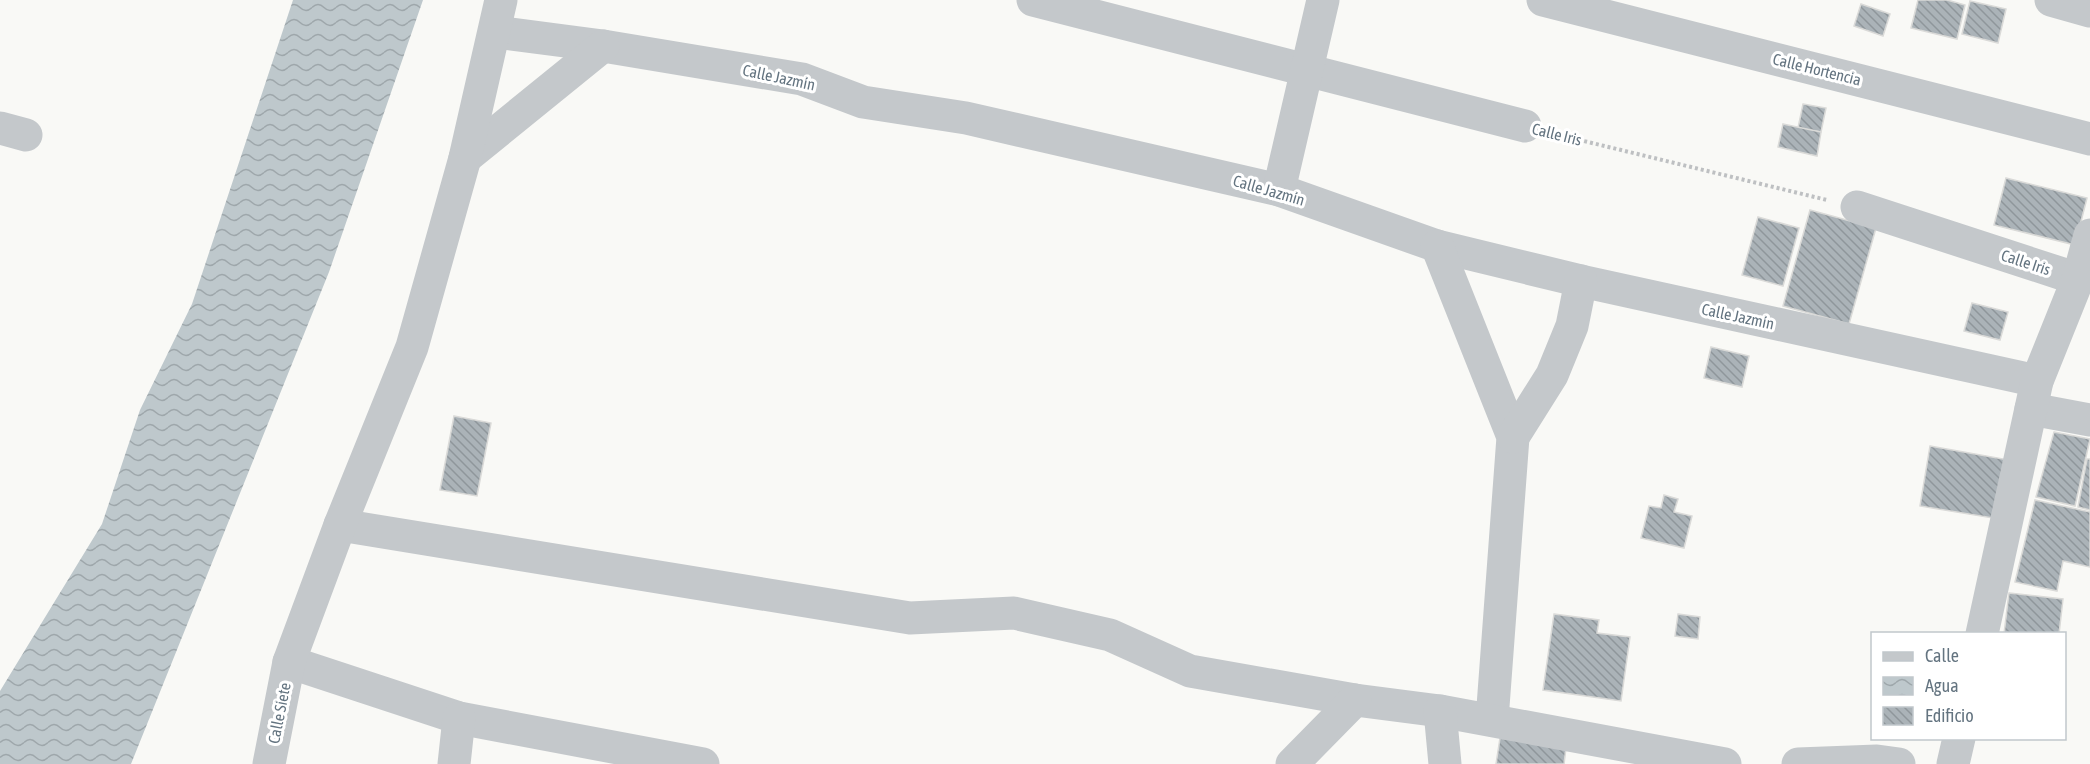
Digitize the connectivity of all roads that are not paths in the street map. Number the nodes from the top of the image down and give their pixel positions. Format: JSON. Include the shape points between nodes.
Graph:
{"nodes":[{"id":1,"x":501,"y":0,"type":"edge"},
{"id":2,"x":1033,"y":0,"type":"edge"},
{"id":3,"x":1323,"y":0,"type":"edge"},
{"id":4,"x":1543,"y":0,"type":"edge"},
{"id":5,"x":2050,"y":0,"type":"edge"},
{"id":6,"x":2090,"y":11,"type":"edge"},
{"id":7,"x":495,"y":32,"type":"junction"},
{"id":8,"x":603,"y":46,"type":"junction"},
{"id":9,"x":1307,"y":72,"type":"junction"},
{"id":10,"x":1525,"y":126,"type":"road end"},
{"id":11,"x":2090,"y":139,"type":"edge"},
{"id":12,"x":465,"y":158,"type":"junction"},
{"id":13,"x":1279,"y":190,"type":"junction"},
{"id":14,"x":1857,"y":207,"type":"road end"},
{"id":15,"x":2090,"y":241,"type":"edge"},
{"id":16,"x":1437,"y":246,"type":"junction"},
{"id":17,"x":2078,"y":279,"type":"junction"},
{"id":18,"x":1581,"y":281,"type":"junction"},
{"id":19,"x":2034,"y":395,"type":"junction"},
{"id":20,"x":2090,"y":420,"type":"edge"},
{"id":21,"x":1513,"y":437,"type":"junction"},
{"id":22,"x":340,"y":525,"type":"junction"},
{"id":23,"x":1982,"y":632,"type":"edge"},
{"id":24,"x":289,"y":662,"type":"junction"},
{"id":25,"x":1355,"y":700,"type":"junction"},
{"id":26,"x":1440,"y":711,"type":"junction"},
{"id":27,"x":459,"y":718,"type":"junction"},
{"id":28,"x":1492,"y":720,"type":"junction"},
{"id":29,"x":1959,"y":740,"type":"edge"},
{"id":30,"x":269,"y":764,"type":"edge"},
{"id":31,"x":454,"y":764,"type":"edge"},
{"id":32,"x":703,"y":764,"type":"edge"},
{"id":33,"x":1292,"y":764,"type":"edge"},
{"id":34,"x":1445,"y":764,"type":"edge"},
{"id":35,"x":1725,"y":764,"type":"edge"},
{"id":36,"x":1798,"y":764,"type":"edge"},
{"id":37,"x":1899,"y":764,"type":"edge"},
{"id":38,"x":1953,"y":764,"type":"edge"}],
"edges":[{"from":1,"to":7,"type":"street","name":"Calle Siete"},
{"from":2,"to":9,"type":"street","name":"Calle Iris"},
{"from":3,"to":9,"type":"street"},
{"from":4,"to":11,"type":"street","name":"Calle Hortencia"},
{"from":5,"to":6,"type":"street"},
{"from":7,"to":8,"type":"street","name":"Calle Jazmín"},
{"from":7,"to":12,"type":"street","name":"Calle Siete"},
{"from":8,"to":12,"type":"street"},
{"from":8,"to":13,"type":"street","name":"Calle Jazmín","via":[[802,79],[863,102],[966,118]]},
{"from":9,"to":10,"type":"street","name":"Calle Iris"},
{"from":9,"to":13,"type":"street"},
{"from":12,"to":22,"type":"street","name":"Calle Siete","via":[[412,347]]},
{"from":13,"to":16,"type":"street","name":"Calle Jazmín"},
{"from":14,"to":17,"type":"street","name":"Calle Iris"},
{"from":15,"to":17,"type":"street"},
{"from":16,"to":18,"type":"street","name":"Calle Jazmín"},
{"from":16,"to":21,"type":"street"},
{"from":17,"to":19,"type":"street"},
{"from":18,"to":19,"type":"street","name":"Calle Jazmín"},
{"from":18,"to":21,"type":"street","via":[[1572,326],[1552,375]]},
{"from":19,"to":20,"type":"street","name":"Calle Jazmín"},
{"from":19,"to":23,"type":"street"},
{"from":21,"to":28,"type":"street"},
{"from":22,"to":24,"type":"street","name":"Calle Siete"},
{"from":22,"to":25,"type":"street","via":[[910,618],[1014,613],[1110,635],[1190,671]]},
{"from":24,"to":27,"type":"street"},
{"from":24,"to":30,"type":"street","name":"Calle Siete"},
{"from":25,"to":26,"type":"street"},
{"from":25,"to":33,"type":"street"},
{"from":26,"to":28,"type":"street"},
{"from":26,"to":34,"type":"street"},
{"from":27,"to":31,"type":"street"},
{"from":27,"to":32,"type":"street"},
{"from":28,"to":35,"type":"street"},
{"from":29,"to":38,"type":"street"},
{"from":36,"to":37,"type":"street"}]}
